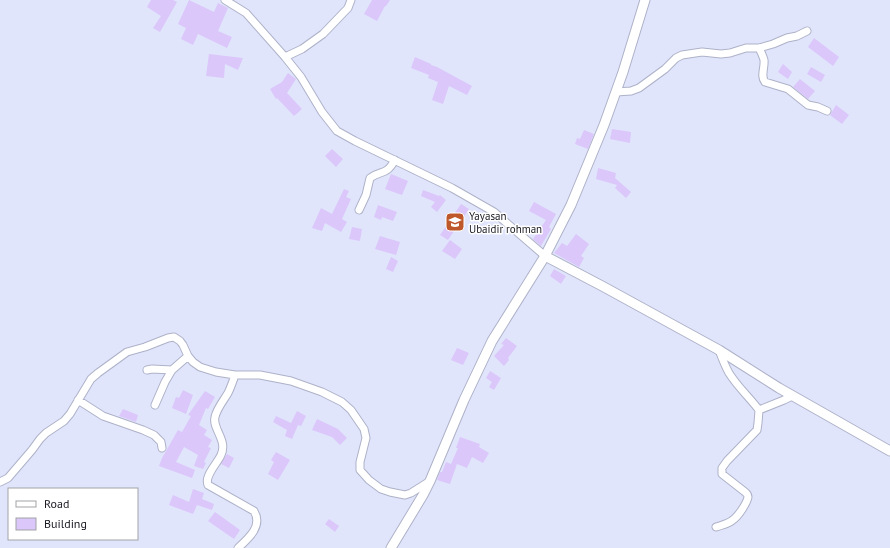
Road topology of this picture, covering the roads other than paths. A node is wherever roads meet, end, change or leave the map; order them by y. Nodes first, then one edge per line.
1 (225, 0) edge
2 (351, 0) edge
3 (645, 0) edge
4 (806, 31) dead end
5 (759, 48) junction
6 (285, 57) junction
7 (616, 92) junction
8 (827, 111) dead end
9 (395, 160) junction
10 (359, 210) dead end
11 (545, 256) junction
12 (719, 350) junction
13 (188, 356) junction
14 (147, 370) dead end
15 (172, 370) junction
16 (235, 375) junction
17 (792, 396) junction
18 (78, 400) junction
19 (155, 405) dead end
20 (759, 410) junction
21 (162, 448) dead end
22 (890, 451) edge
23 (430, 481) junction
24 (0, 482) edge
25 (716, 527) dead end
26 (238, 548) edge
27 (391, 548) edge

1 - 6 street
2 - 6 street
3 - 7 street
4 - 5 street
5 - 7 street
5 - 8 street
6 - 9 street
7 - 11 street
9 - 10 street
9 - 11 street
11 - 12 street
11 - 23 street
12 - 17 street
12 - 20 street
13 - 15 street
13 - 16 street
13 - 18 street
14 - 15 street
15 - 19 street
16 - 23 street
16 - 26 street
17 - 20 street
17 - 22 street
18 - 21 street
18 - 24 street
20 - 25 street
23 - 27 street

